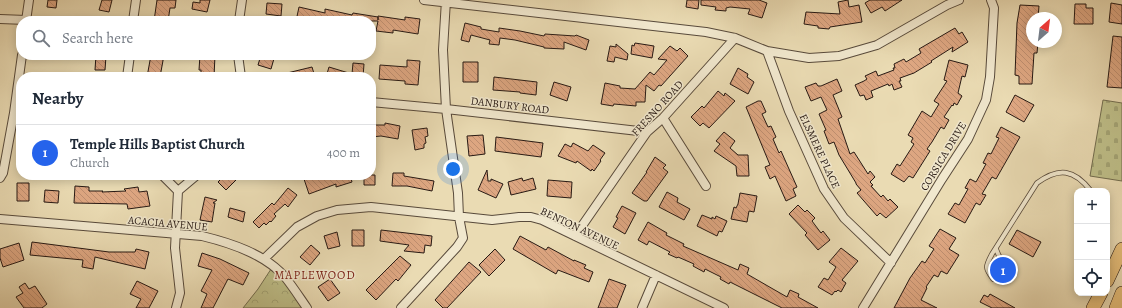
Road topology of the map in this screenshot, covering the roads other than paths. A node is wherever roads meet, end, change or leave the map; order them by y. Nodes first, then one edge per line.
1 (28, 0) edge
2 (136, 0) edge
3 (242, 0) edge
4 (424, 0) edge
5 (959, 0) edge
6 (991, 0) edge
7 (446, 1) edge
8 (26, 16) edge
9 (134, 16) edge
10 (240, 16) edge
11 (0, 19) edge
12 (16, 20) edge
13 (735, 38) junction
14 (767, 51) junction
15 (22, 60) edge
16 (129, 60) edge
17 (238, 60) edge
18 (21, 72) edge
19 (128, 72) edge
20 (240, 72) edge
21 (376, 102) edge
22 (446, 109) junction
23 (663, 118) junction
24 (16, 121) edge
25 (647, 132) junction
26 (0, 178) edge
27 (167, 180) edge
28 (191, 180) edge
29 (706, 186) dead end
30 (1089, 188) edge
31 (178, 192) junction
32 (459, 217) junction
33 (0, 219) edge
34 (176, 234) junction
35 (575, 236) junction
36 (996, 249) junction
37 (1122, 249) edge
38 (264, 259) junction
39 (891, 263) junction
40 (1110, 275) edge
41 (656, 276) junction
42 (1122, 293) edge
43 (1099, 296) edge
44 (176, 308) edge
45 (307, 308) edge
46 (401, 308) edge
47 (642, 308) edge
48 (724, 308) edge
49 (863, 308) edge
50 (1093, 308) edge
51 (1116, 308) edge

1 - 8 street
2 - 9 street
3 - 10 street
4 - 7 street
5 - 14 street
6 - 39 street, CORSICA DRIVE
7 - 13 street
7 - 22 street
11 - 12 street
13 - 14 street
13 - 23 street, FRESNO ROAD
14 - 39 street, ELSMERE PLACE
15 - 18 street
16 - 19 street
17 - 20 street
21 - 22 street, DANBURY ROAD
22 - 25 street, DANBURY ROAD
22 - 32 street
23 - 25 street, FRESNO ROAD
23 - 29 street
24 - 26 street
25 - 35 street, FRESNO ROAD
27 - 31 street
28 - 31 street
30 - 36 lane
31 - 34 street
32 - 35 street, BENTON AVENUE
32 - 38 street, BENTON AVENUE
32 - 46 street
33 - 34 street, ACACIA AVENUE
34 - 38 street, ACACIA AVENUE
34 - 44 street
35 - 41 street, BENTON AVENUE
36 - 36 lane
37 - 40 main road
38 - 45 street, ACACIA AVENUE
39 - 49 street, CORSICA DRIVE
41 - 47 street
41 - 48 street, BENTON AVENUE
42 - 51 main road
43 - 50 main road

